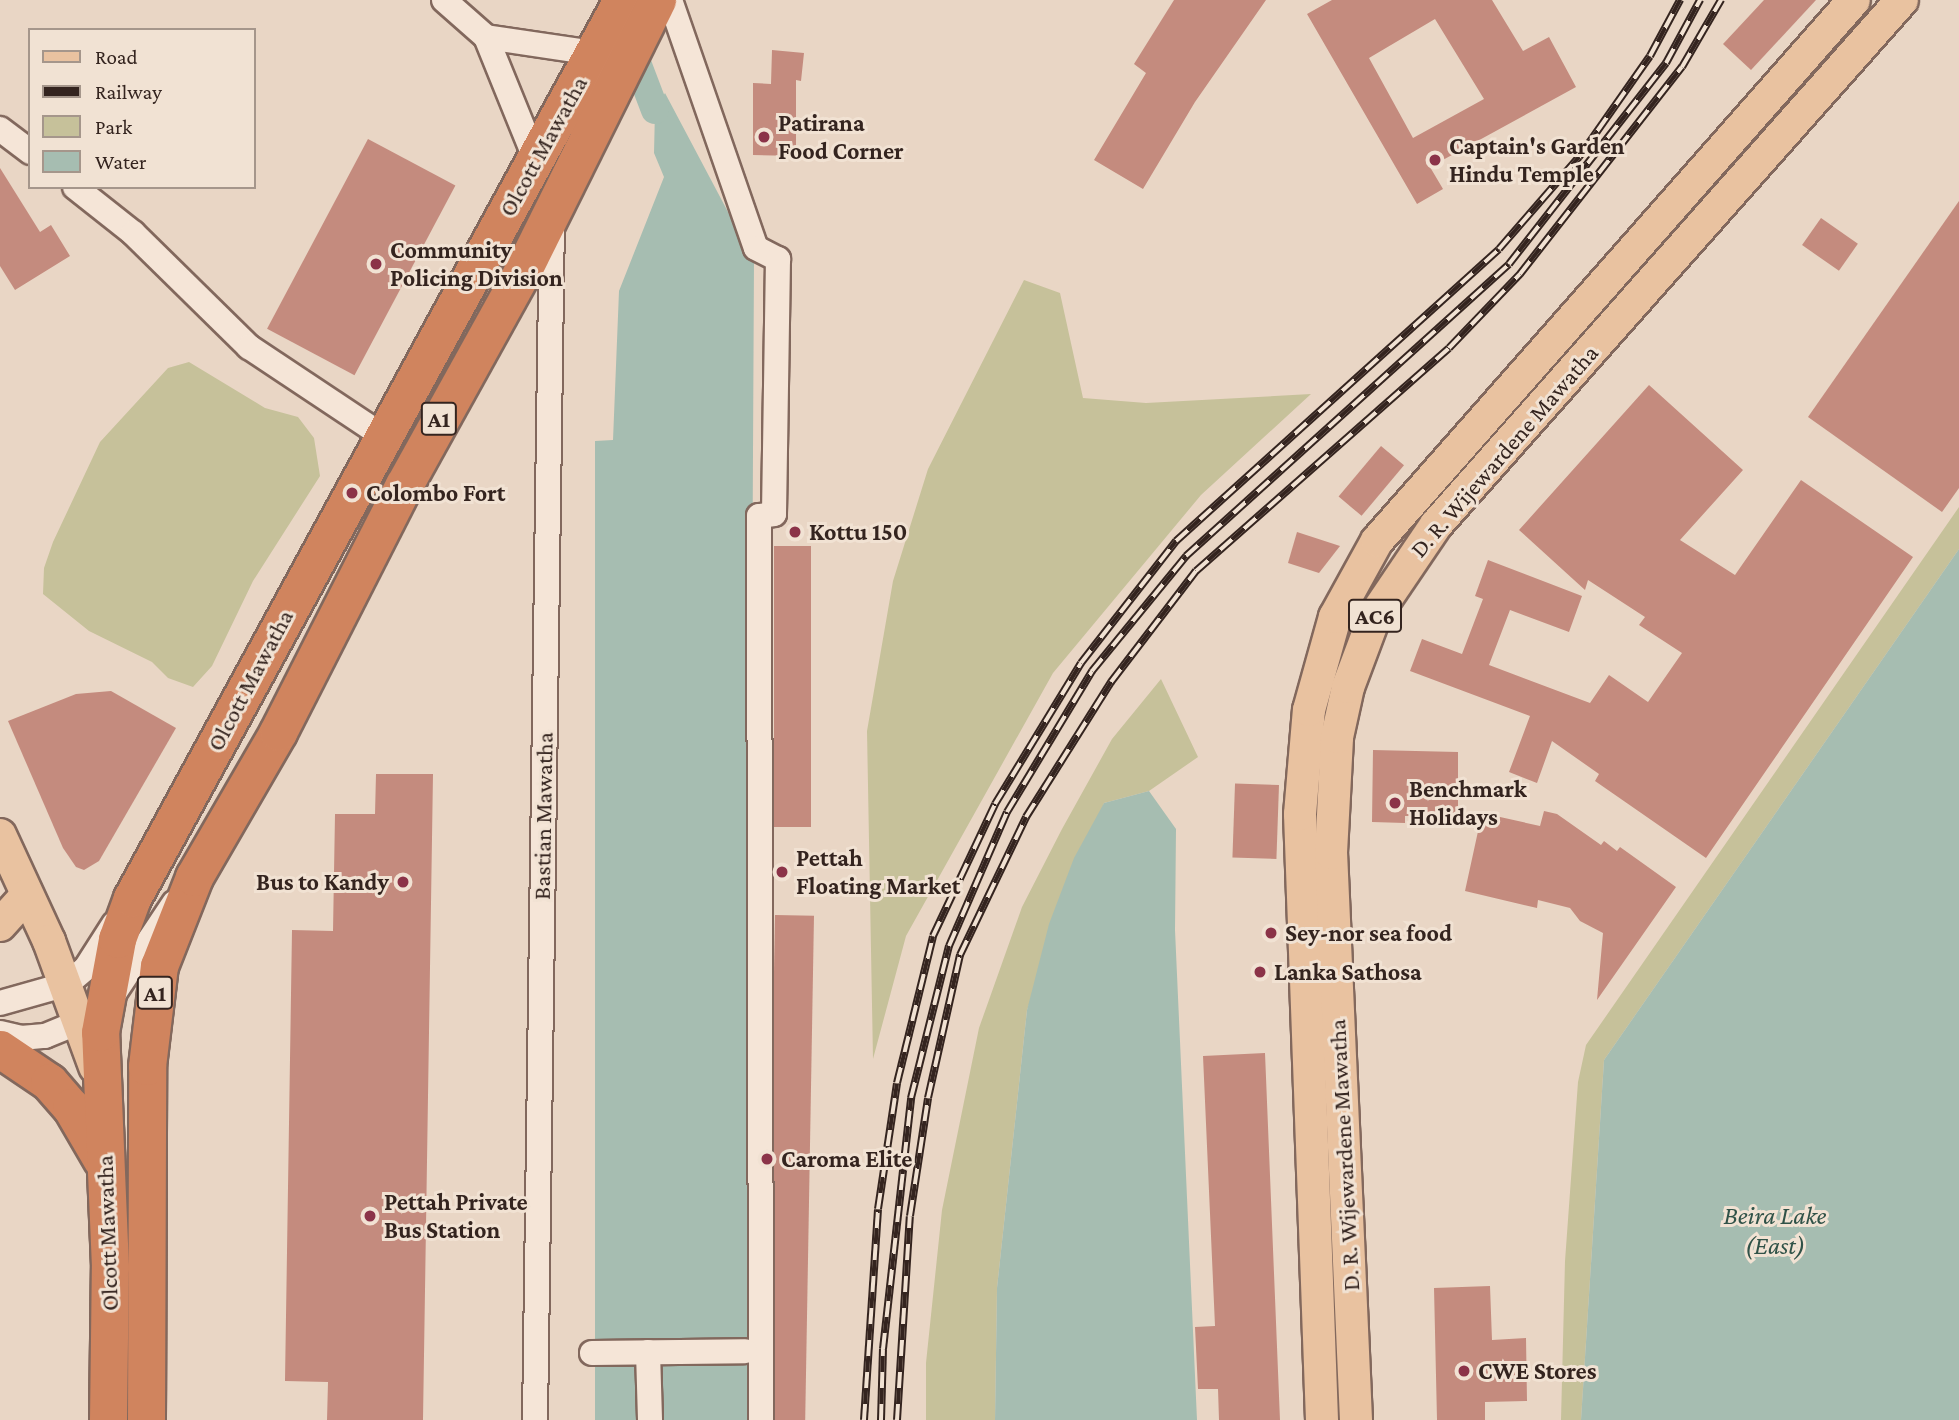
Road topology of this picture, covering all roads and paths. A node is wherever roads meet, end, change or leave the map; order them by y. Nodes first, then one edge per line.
1 (444, 0) edge
2 (657, 0) edge
3 (670, 0) edge
4 (1854, 0) edge
5 (1902, 0) edge
6 (486, 37) junction
7 (612, 39) edge
8 (0, 129) edge
9 (28, 150) edge
10 (537, 159) junction
11 (78, 189) edge
12 (552, 213) junction
13 (383, 436) junction
14 (288, 608) junction
15 (331, 628) junction
16 (0, 835) edge
17 (194, 877) junction
18 (27, 895) junction
19 (132, 898) junction
20 (0, 926) edge
21 (67, 984) junction
22 (0, 1003) edge
23 (91, 1018) junction
24 (0, 1032) edge
25 (0, 1049) edge
26 (106, 1167) junction
27 (744, 1351) dead end
28 (648, 1352) junction
29 (592, 1353) dead end
30 (108, 1420) edge
31 (146, 1420) edge
32 (534, 1420) edge
33 (650, 1420) edge
34 (761, 1420) edge
35 (1322, 1420) edge
36 (1356, 1420) edge

1 - 6 street
2 - 7 highway, Olcott Mawatha / A1
3 - 34 street
4 - 35 main road, D. R. Wijewardene Mawatha / AC6
5 - 36 main road, D. R. Wijewardene Mawatha / AC6
6 - 7 street
6 - 10 street, Bastian Mawatha
7 - 10 highway, Olcott Mawatha / A1
7 - 12 highway, Olcott Mawatha / A1
8 - 9 street
10 - 12 street, Bastian Mawatha
10 - 13 highway, Olcott Mawatha / A1
11 - 13 street
12 - 15 highway, Olcott Mawatha / A1
12 - 32 street, Bastian Mawatha
13 - 14 highway, Olcott Mawatha / A1
14 - 15 highway
14 - 19 highway, Olcott Mawatha / A1
15 - 17 highway, Olcott Mawatha / A1
16 - 18 main road
17 - 23 street
17 - 31 highway, Olcott Mawatha / A1
18 - 20 main road
18 - 21 main road
19 - 21 street
19 - 23 highway, Olcott Mawatha / A1
21 - 22 street
21 - 23 main road
23 - 24 street
23 - 26 highway, Olcott Mawatha / A1
25 - 26 highway
26 - 30 highway, Olcott Mawatha / A1
27 - 28 street
28 - 29 street
28 - 33 street

